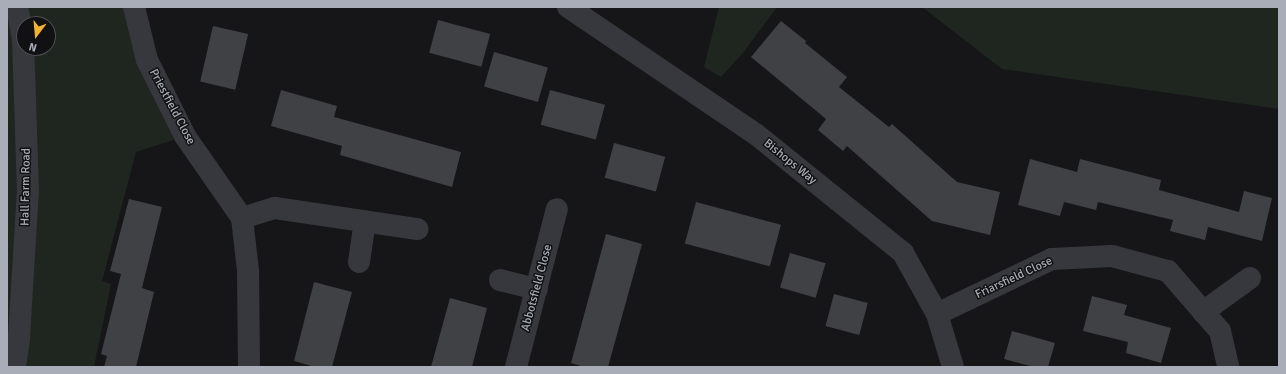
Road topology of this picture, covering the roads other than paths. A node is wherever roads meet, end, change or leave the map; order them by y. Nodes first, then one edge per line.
1 (17, 7) edge
2 (134, 7) edge
3 (568, 7) edge
4 (557, 209) dead end
5 (242, 218) junction
6 (364, 221) junction
7 (417, 229) dead end
8 (359, 262) dead end
9 (1250, 278) dead end
10 (500, 280) dead end
11 (537, 289) junction
12 (1203, 312) junction
13 (937, 314) junction
14 (13, 335) edge
15 (15, 367) edge
16 (249, 367) edge
17 (516, 367) edge
18 (953, 367) edge
19 (1228, 367) edge

1 - 14 street, Hall Farm Road
2 - 5 street, Priestfield Close
3 - 13 street, Bishops Way
4 - 11 street, Abbotsfield Close
5 - 6 street
5 - 16 street, Priestfield Close
6 - 7 street
6 - 8 street
9 - 12 street
10 - 11 street
11 - 17 street, Abbotsfield Close
12 - 13 street, Friarsfield Close
12 - 19 street, Friarsfield Close
13 - 18 street, Bishops Way
14 - 15 street, Hall Farm Road

